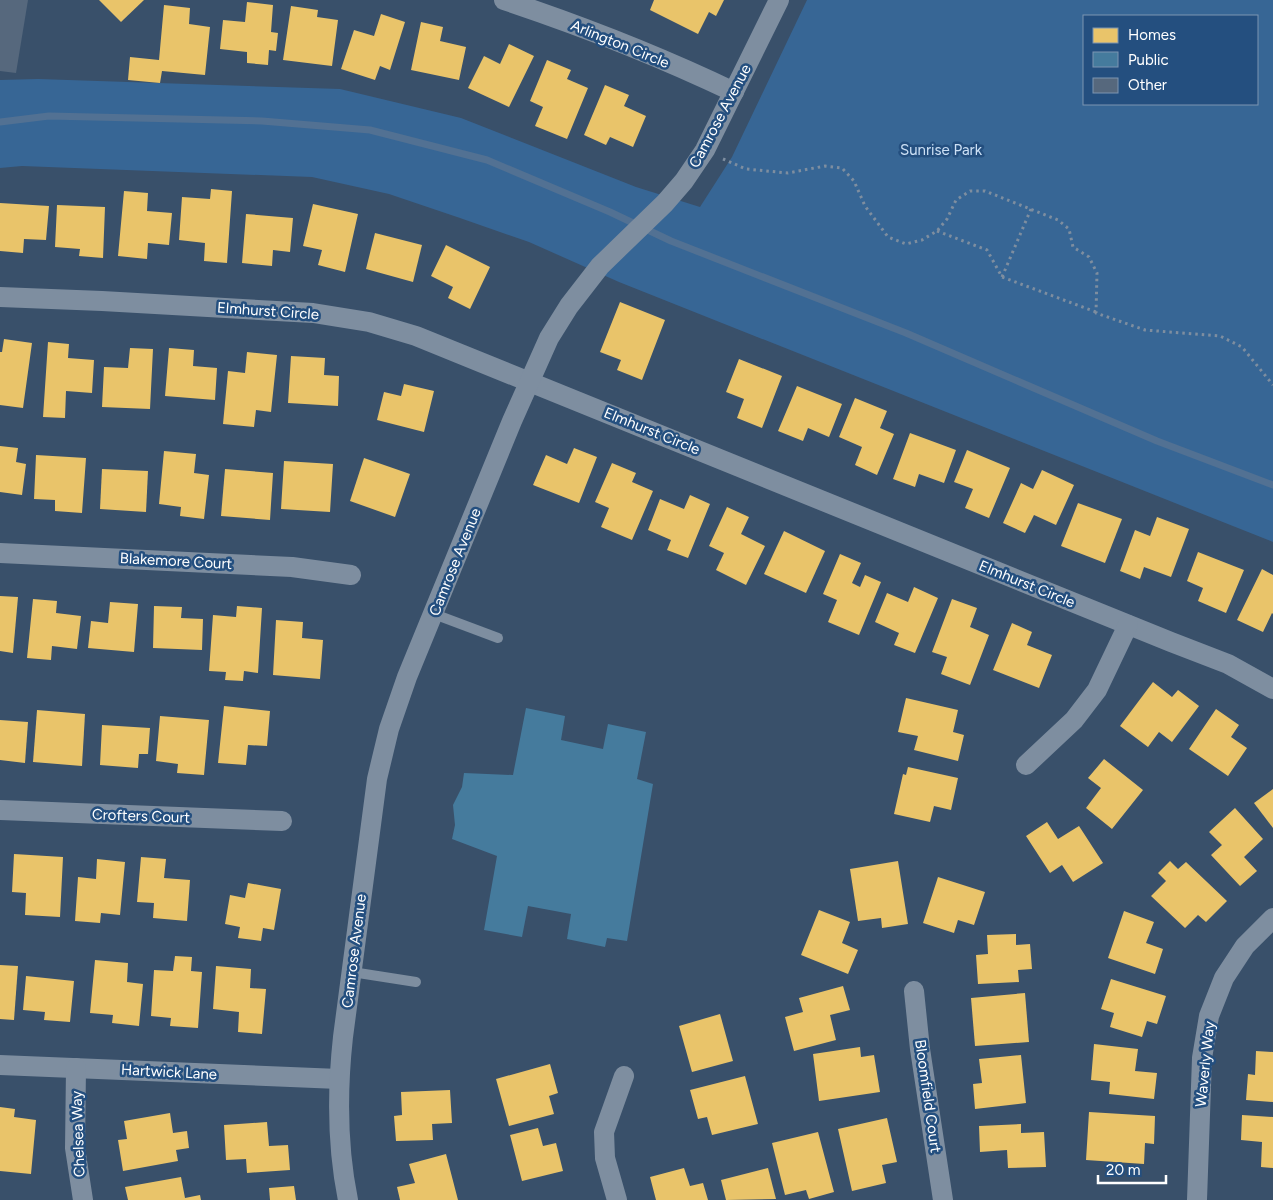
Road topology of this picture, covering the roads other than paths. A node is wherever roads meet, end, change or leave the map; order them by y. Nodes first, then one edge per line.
1 (504, 0) edge
2 (779, 0) edge
3 (734, 92) junction
4 (0, 297) edge
5 (529, 381) junction
6 (0, 553) edge
7 (351, 575) dead end
8 (434, 614) junction
9 (1128, 625) junction
10 (498, 638) dead end
11 (1273, 690) edge
12 (1026, 765) dead end
13 (0, 810) edge
14 (282, 821) dead end
15 (1273, 918) edge
16 (352, 972) junction
17 (416, 982) dead end
18 (914, 991) dead end
19 (0, 1065) edge
20 (76, 1068) junction
21 (624, 1076) dead end
22 (339, 1079) junction
23 (83, 1200) edge
24 (348, 1200) edge
25 (617, 1200) edge
26 (943, 1200) edge
27 (1197, 1200) edge

1 - 3 street, Arlington Circle
2 - 3 street, Camrose Avenue
3 - 5 street, Camrose Avenue
4 - 5 street, Elmhurst Circle
5 - 8 street, Camrose Avenue
5 - 9 street, Elmhurst Circle
6 - 7 street, Blakemore Court
8 - 10 lane
8 - 16 street, Camrose Avenue
9 - 11 street, Elmhurst Circle
9 - 12 street
13 - 14 street, Crofters Court
15 - 27 street, Waverly Way
16 - 17 lane
16 - 22 street, Camrose Avenue
18 - 26 street, Bloomfield Court
19 - 20 street, Hartwick Lane
20 - 22 street, Hartwick Lane
20 - 23 street, Chelsea Way
21 - 25 street
22 - 24 street, Camrose Avenue

